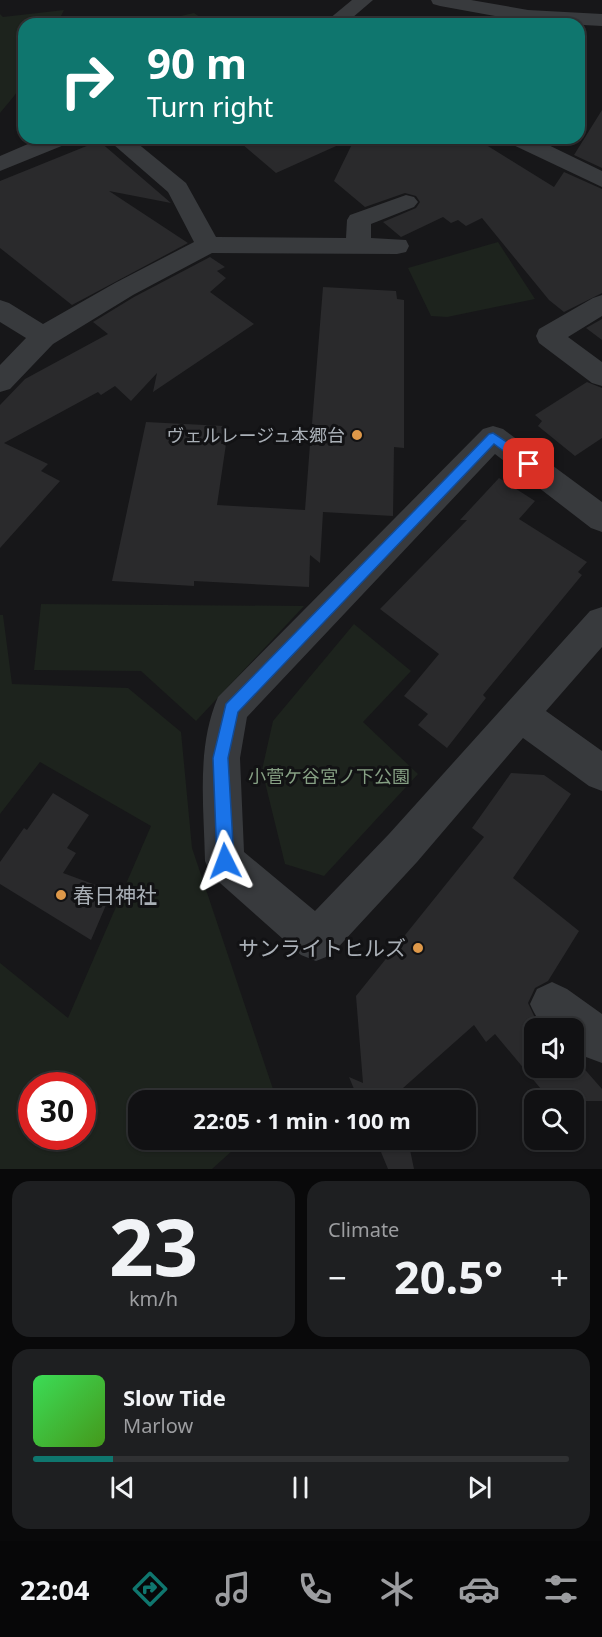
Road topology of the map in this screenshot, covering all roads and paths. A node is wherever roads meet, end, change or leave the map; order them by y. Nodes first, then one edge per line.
1 (364, 0) edge
2 (440, 0) edge
3 (341, 18) edge
4 (520, 18) edge
5 (585, 20) edge
6 (602, 20) edge
7 (47, 144) edge
8 (124, 144) edge
9 (529, 144) edge
10 (0, 164) edge
11 (602, 180) edge
12 (406, 202) dead end
13 (208, 245) junction
14 (358, 245) junction
15 (397, 246) dead end
16 (602, 304) edge
17 (0, 309) edge
18 (43, 337) junction
19 (602, 376) edge
20 (0, 382) edge
21 (596, 504) edge
22 (602, 622) edge
23 (520, 714) junction
24 (602, 773) edge
25 (552, 1004) dead end
26 (602, 1041) edge

1 - 3 street
2 - 4 street
5 - 6 street
7 - 10 street
8 - 13 street
9 - 11 street
12 - 14 street
13 - 14 street
13 - 18 street
14 - 15 street
16 - 19 street
17 - 18 street
18 - 20 street
21 - 23 street
22 - 23 street
23 - 24 street
25 - 26 street

